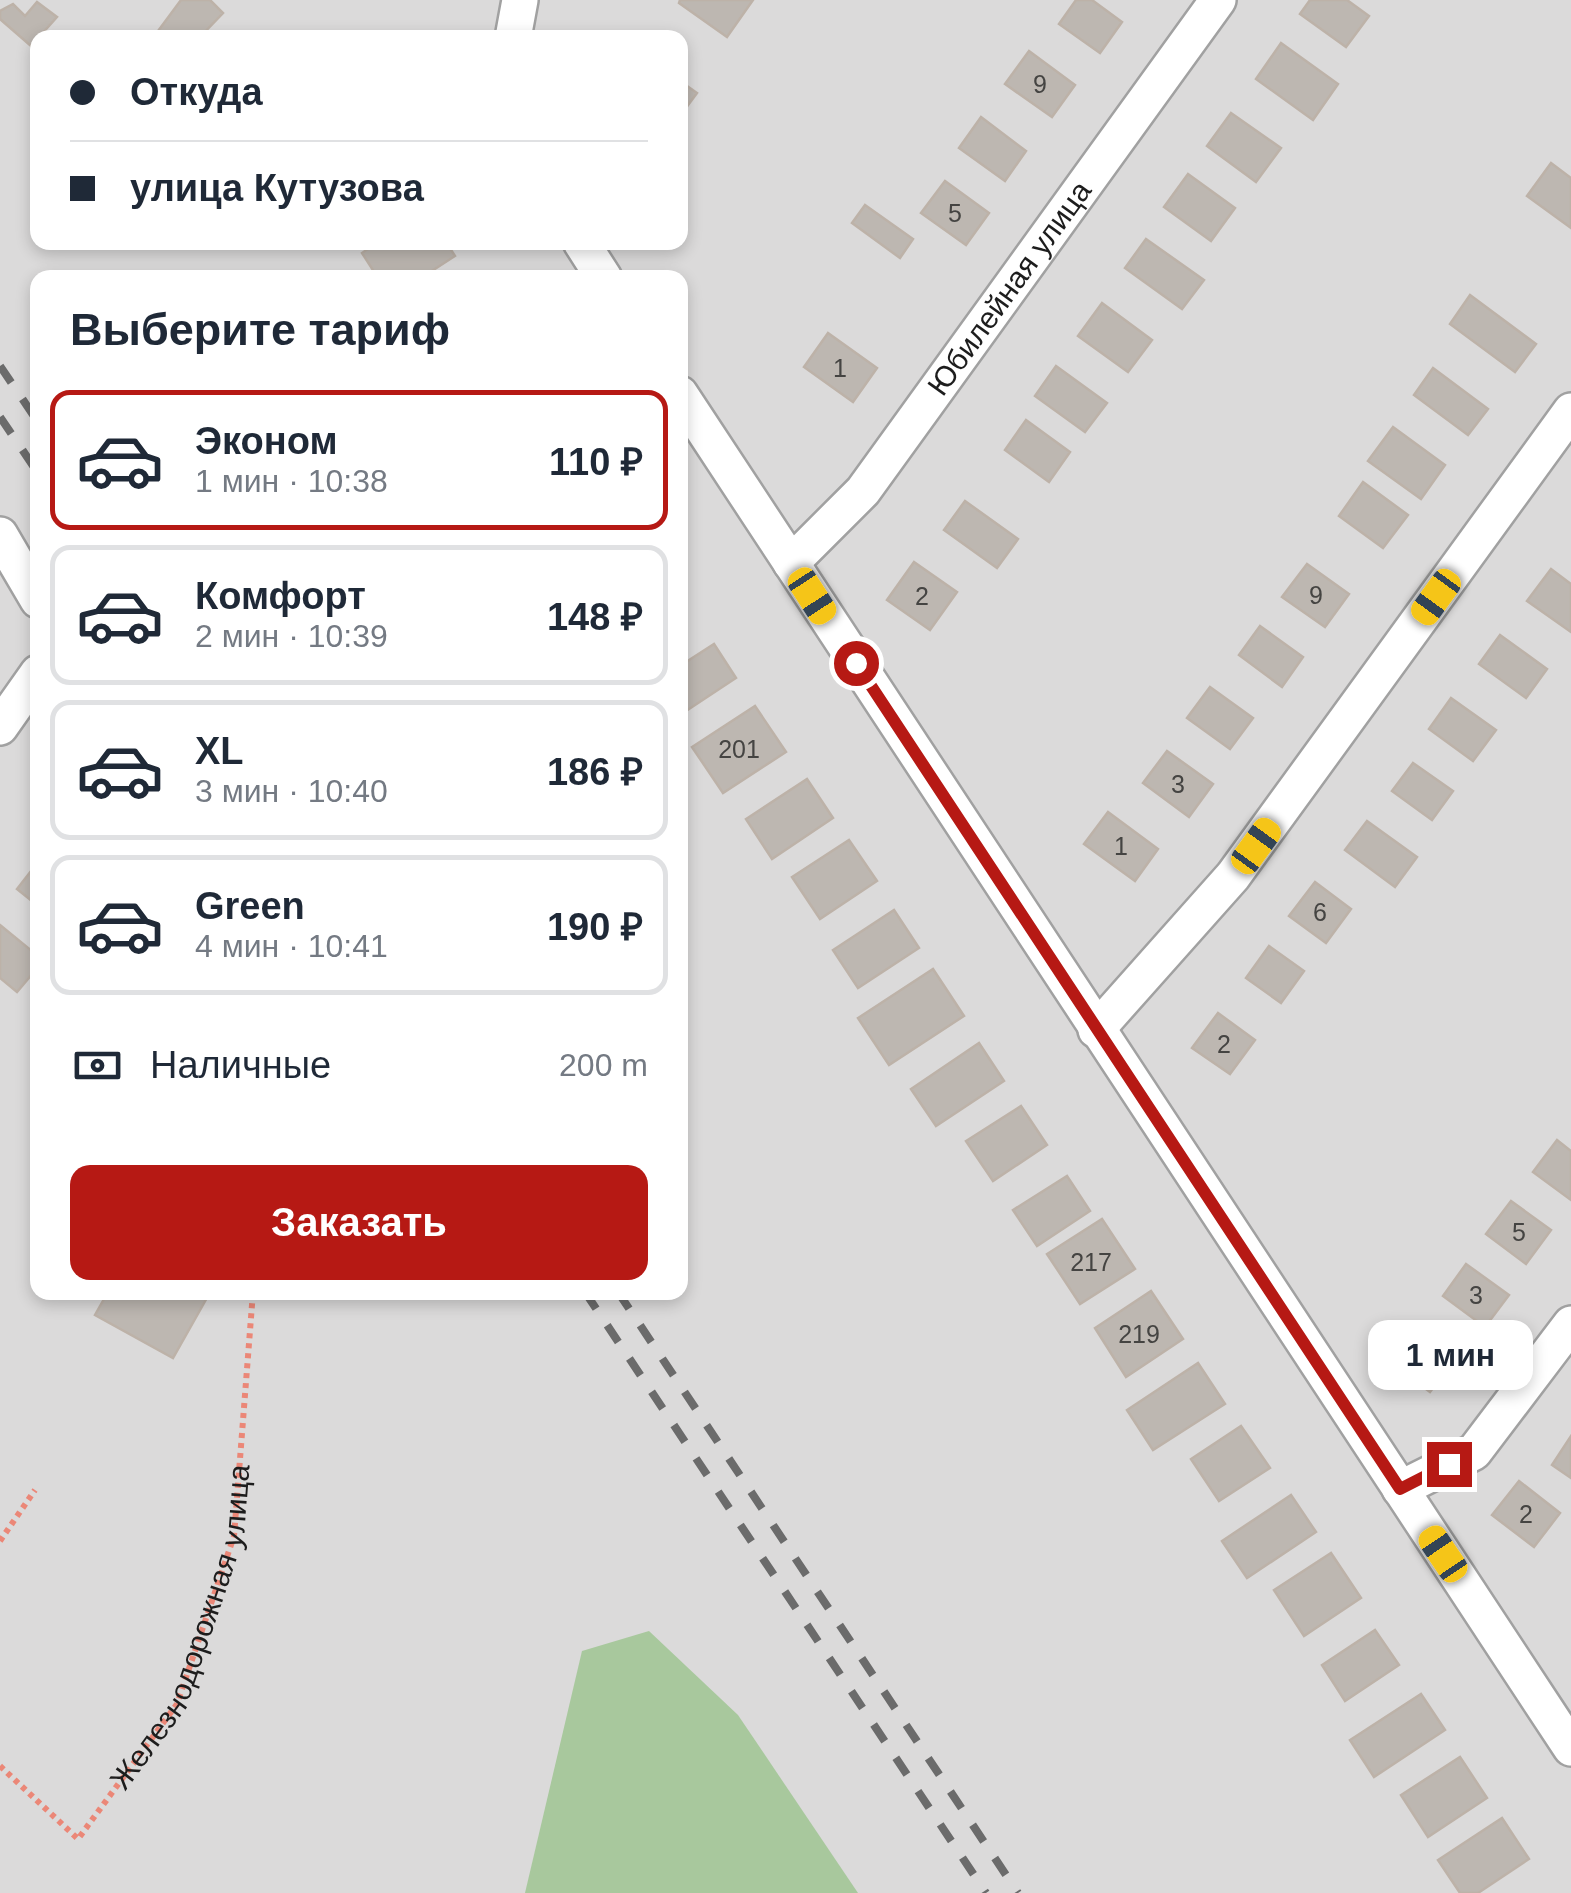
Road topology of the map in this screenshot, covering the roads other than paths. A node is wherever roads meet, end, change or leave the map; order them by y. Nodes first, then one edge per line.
1 (520, 0) edge
2 (1218, 0) edge
3 (514, 30) edge
4 (688, 406) edge
5 (1571, 411) edge
6 (0, 535) edge
7 (790, 562) junction
8 (30, 586) edge
9 (30, 684) edge
10 (0, 727) edge
11 (1096, 1030) junction
12 (1571, 1324) edge
13 (1400, 1489) junction
14 (1571, 1748) edge

1 - 3 street
2 - 7 street, Юбилейная улица
4 - 7 street
5 - 11 street
6 - 8 street
7 - 11 street
9 - 10 street
11 - 13 street
12 - 13 street
13 - 14 street

